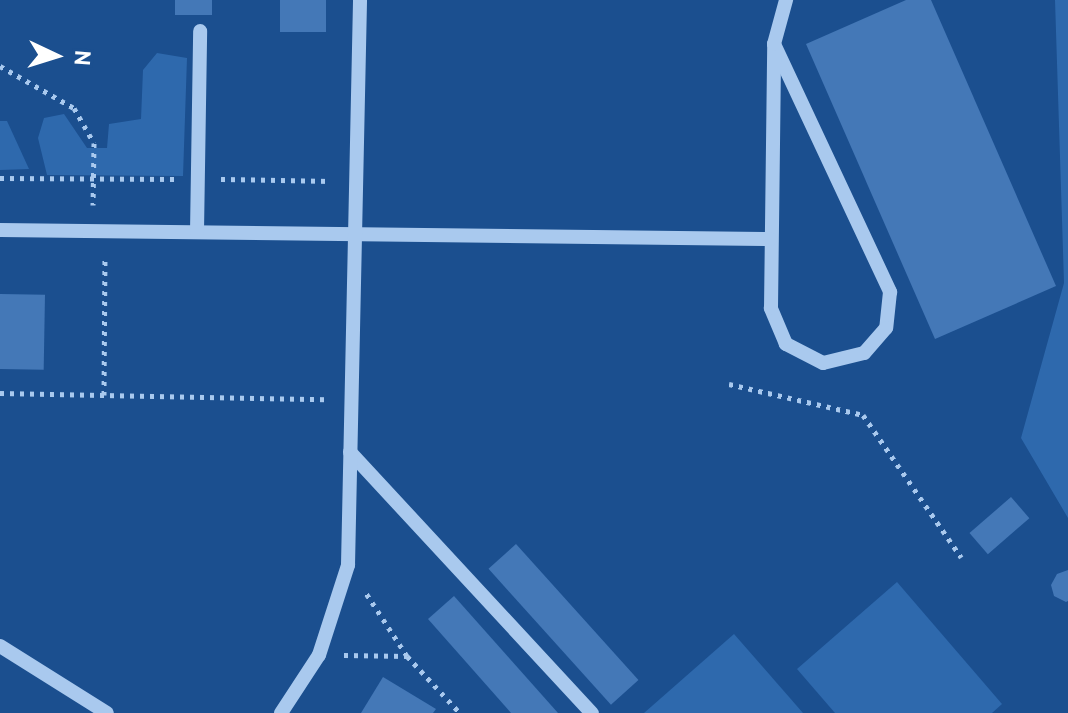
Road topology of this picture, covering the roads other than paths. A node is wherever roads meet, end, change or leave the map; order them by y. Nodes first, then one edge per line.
1 (360, 0) edge
2 (786, 0) edge
3 (200, 31) dead end
4 (774, 44) junction
5 (0, 230) edge
6 (197, 232) junction
7 (354, 234) junction
8 (770, 239) junction
9 (350, 452) junction
10 (0, 646) edge
11 (107, 713) edge
12 (281, 713) edge
13 (592, 713) edge

1 - 7 lane
2 - 4 lane
3 - 6 lane
4 - 8 lane
4 - 8 lane
5 - 6 lane
6 - 7 lane
7 - 8 lane
7 - 9 lane
9 - 12 lane
9 - 13 lane
10 - 11 lane

